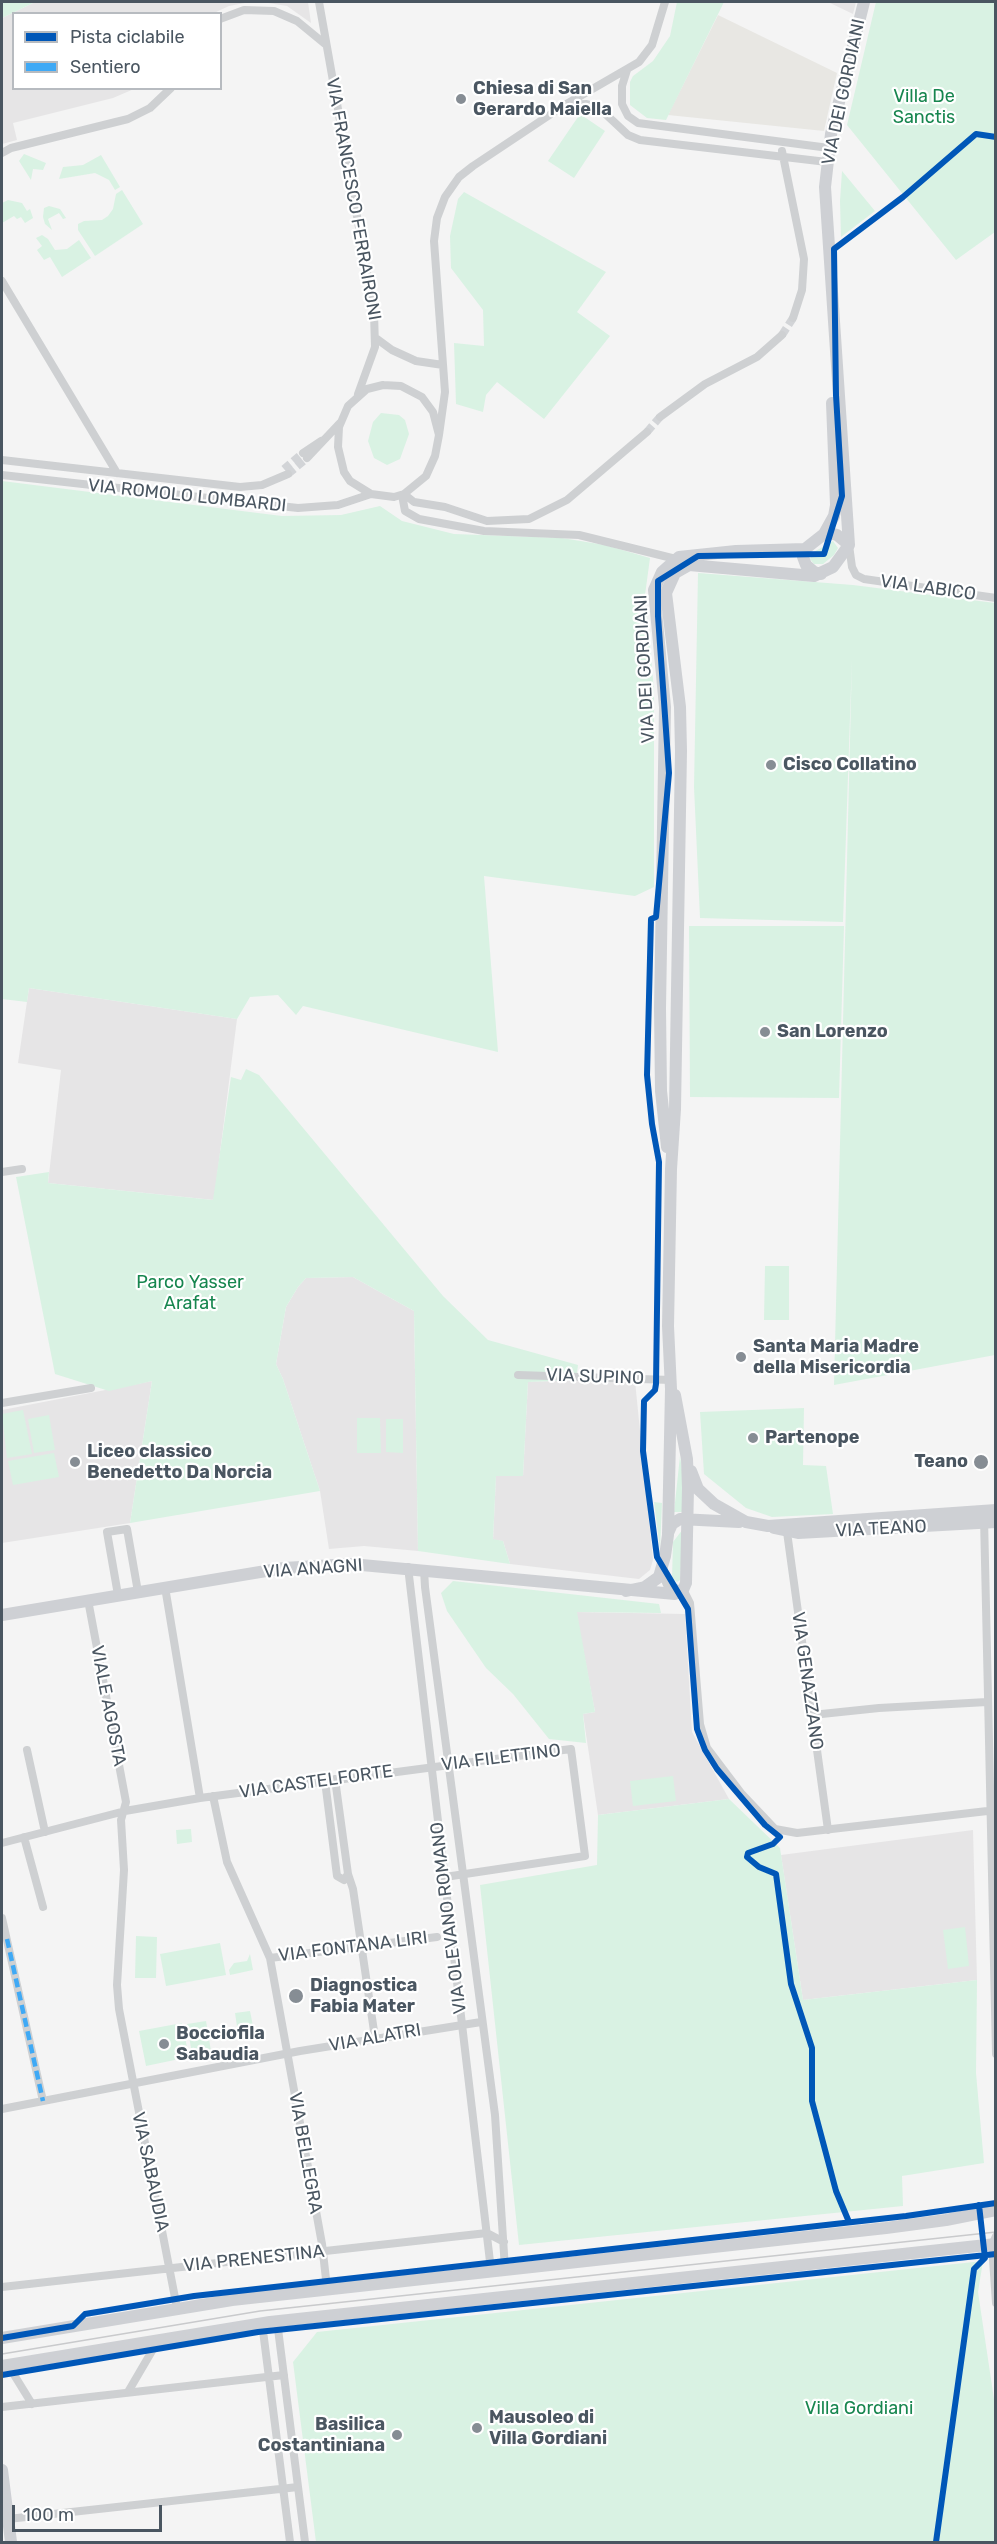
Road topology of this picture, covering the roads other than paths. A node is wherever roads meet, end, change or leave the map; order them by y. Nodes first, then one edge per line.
1 (319, 2) edge
2 (665, 2) edge
3 (864, 2) edge
4 (222, 18) edge
5 (325, 44) junction
6 (627, 70) junction
7 (169, 90) edge
8 (563, 106) junction
9 (780, 142) junction
10 (829, 148) junction
11 (2, 153) edge
12 (783, 156) junction
13 (827, 162) junction
14 (2, 281) edge
15 (793, 318) tunnel mouth
16 (782, 335) tunnel mouth
17 (377, 339) junction
18 (835, 363) junction
19 (443, 365) junction
20 (358, 394) junction
21 (660, 417) tunnel mouth
22 (340, 422) junction
23 (647, 432) tunnel mouth
24 (439, 435) junction
25 (305, 456) tunnel mouth
26 (2, 460) edge
27 (286, 471) tunnel mouth
28 (117, 473) junction
29 (2, 475) edge
30 (371, 494) junction
31 (403, 494) junction
32 (824, 534) junction
33 (849, 545) junction
34 (805, 549) junction
35 (676, 558) junction
36 (821, 574) junction
37 (996, 598) edge
38 (22, 1169) dead end
39 (670, 1169) junction
40 (2, 1172) edge
41 (518, 1375) dead end
42 (671, 1380) junction
43 (91, 1388) dead end
44 (2, 1403) edge
45 (687, 1459) junction
46 (990, 1517) edge
47 (688, 1518) junction
48 (722, 1520) junction
49 (915, 1521) junction
50 (746, 1522) junction
51 (768, 1526) junction
52 (787, 1532) junction
53 (668, 1534) junction
54 (687, 1545) junction
55 (408, 1567) junction
56 (424, 1569) junction
57 (662, 1573) junction
58 (165, 1587) junction
59 (682, 1590) junction
60 (626, 1591) junction
61 (138, 1592) junction
62 (118, 1595) junction
63 (88, 1600) junction
64 (2, 1615) edge
65 (987, 1702) junction
66 (812, 1715) junction
67 (27, 1750) dead end
68 (450, 1763) junction
69 (431, 1766) junction
70 (335, 1779) junction
71 (325, 1780) junction
72 (213, 1796) junction
73 (200, 1798) junction
74 (993, 1810) edge
75 (125, 1811) junction
76 (828, 1830) junction
77 (45, 1832) junction
78 (24, 1838) junction
79 (2, 1843) edge
80 (348, 1874) junction
81 (463, 1875) junction
82 (445, 1877) junction
83 (43, 1907) dead end
84 (2, 1918) edge
85 (437, 1937) dead end
86 (362, 1946) junction
87 (270, 1958) junction
88 (117, 1985) joint
89 (995, 2017) edge
90 (481, 2022) junction
91 (462, 2024) junction
92 (375, 2038) junction
93 (287, 2054) junction
94 (996, 2054) edge
95 (132, 2083) junction
96 (43, 2101) junction
97 (2, 2109) edge
98 (502, 2197) junction
99 (484, 2202) junction
100 (996, 2210) edge
101 (487, 2233) junction
102 (504, 2242) junction
103 (994, 2242) edge
104 (323, 2252) junction
105 (170, 2268) junction
106 (505, 2269) junction
107 (491, 2270) junction
108 (2, 2287) edge
109 (327, 2288) junction
110 (996, 2303) edge
111 (177, 2308) junction
112 (277, 2321) junction
113 (262, 2323) junction
114 (2, 2338) edge
115 (159, 2339) junction
116 (5, 2365) edge
117 (284, 2375) junction
118 (269, 2377) junction
119 (128, 2392) junction
120 (32, 2404) junction
121 (2, 2407) edge
122 (2, 2470) edge
123 (298, 2487) junction
124 (284, 2488) junction
125 (8, 2518) junction
126 (11, 2542) edge
127 (290, 2542) edge
128 (305, 2542) edge

1 - 5 street, VIA FRANCESCO FERRAIRONI
2 - 6 street
3 - 10 street, VIA DEI GORDIANI
4 - 5 street
5 - 17 street, VIA FRANCESCO FERRAIRONI
6 - 8 street
6 - 9 street
7 - 11 street
8 - 12 street
8 - 19 street
9 - 10 street
9 - 12 street
10 - 13 street, VIA DEI GORDIANI
12 - 13 street
12 - 15 street
13 - 18 street, VIA DEI GORDIANI
14 - 28 street
16 - 21 street
17 - 19 street
17 - 20 street, VIA FRANCESCO FERRAIRONI
18 - 32 street, VIA DEI GORDIANI
18 - 33 street, VIA DEI GORDIANI
19 - 24 street
20 - 22 street
20 - 24 street
22 - 25 street
22 - 30 street
23 - 31 street
24 - 31 street
26 - 28 street, VIA ROMOLO LOMBARDI
27 - 28 street, VIA ROMOLO LOMBARDI
29 - 30 street, VIA ROMOLO LOMBARDI
30 - 31 street
31 - 35 street
32 - 33 street
32 - 34 street
33 - 36 street
33 - 37 street, VIA LABICO
34 - 35 street
34 - 36 street
35 - 39 street, VIA DEI GORDIANI
36 - 39 street, VIA DEI GORDIANI
38 - 40 street
39 - 42 street, VIA DEI GORDIANI
41 - 42 street, VIA SUPINO
42 - 45 street, VIA DEI GORDIANI
42 - 53 street, VIA DEI GORDIANI
43 - 44 street
45 - 47 street, VIA DEI GORDIANI
45 - 50 street, VIA TEANO
46 - 49 street, VIA TEANO
46 - 65 street
47 - 48 street
47 - 53 street
47 - 54 street, VIA DEI GORDIANI
48 - 50 street
48 - 54 street
49 - 51 street, VIA TEANO
49 - 52 street, VIA TEANO
50 - 51 street, VIA TEANO
51 - 52 street, VIA TEANO
52 - 66 street, VIA GENAZZANO
53 - 57 street, VIA DEI GORDIANI
54 - 59 street, VIA DEI GORDIANI
55 - 56 street, VIA ANAGNI
55 - 58 street, VIA ANAGNI
55 - 69 street, VIA OLEVANO ROMANO
56 - 60 street, VIA ANAGNI
56 - 68 street, VIA OLEVANO ROMANO
57 - 59 street
57 - 60 street, VIA ANAGNI
58 - 61 street, VIA ANAGNI
58 - 73 street
59 - 60 street, VIA ANAGNI
59 - 76 street, VIA DEI GORDIANI
61 - 62 street, VIA ANAGNI
61 - 62 street
62 - 63 street, VIA ANAGNI
63 - 64 street, VIA ANAGNI
63 - 75 street, VIALE AGOSTA
65 - 66 street
65 - 74 street
66 - 76 street, VIA GENAZZANO
67 - 77 street
68 - 69 street, VIA FILETTINO
68 - 81 street, VIA OLEVANO ROMANO
68 - 81 street, VIA FILETTINO
69 - 70 street, VIA CASTELFORTE
69 - 82 street, VIA OLEVANO ROMANO
70 - 71 street, VIA CASTELFORTE
70 - 80 street
71 - 72 street, VIA CASTELFORTE
71 - 80 street
72 - 73 street, VIA CASTELFORTE
72 - 87 street
73 - 75 street, VIA CASTELFORTE
74 - 76 street, VIA DEI GORDIANI
74 - 89 street
75 - 77 street, VIA CASTELFORTE
75 - 88 street, VIALE AGOSTA
77 - 78 street, VIA CASTELFORTE
78 - 79 street, VIA CASTELFORTE
78 - 83 street
80 - 86 street
81 - 82 street
81 - 90 street, VIA OLEVANO ROMANO
82 - 91 street, VIA OLEVANO ROMANO
84 - 96 street
85 - 86 street, VIA FONTANA LIRI
86 - 87 street, VIA FONTANA LIRI
86 - 92 street
87 - 93 street, VIA BELLEGRA
88 - 95 street, VIA SABAUDIA
89 - 94 street
90 - 91 street
90 - 98 street, VIA OLEVANO ROMANO
91 - 92 street, VIA ALATRI
91 - 99 street, VIA OLEVANO ROMANO
92 - 93 street, VIA ALATRI
93 - 95 street, VIA ALATRI
93 - 104 street, VIA BELLEGRA
95 - 96 street
95 - 105 street, VIA SABAUDIA
96 - 97 street
98 - 99 street
98 - 102 street, VIA OLEVANO ROMANO
99 - 101 street, VIA OLEVANO ROMANO
100 - 106 street, VIA PRENESTINA
101 - 102 street
101 - 104 street, VIA PRENESTINA
101 - 107 street, VIA OLEVANO ROMANO
102 - 106 street, VIA OLEVANO ROMANO
103 - 110 street
103 - 112 street
104 - 105 street, VIA PRENESTINA
104 - 109 street, VIA BELLEGRA
105 - 108 street, VIA PRENESTINA
105 - 111 street, VIA SABAUDIA
106 - 107 street, VIA PRENESTINA
107 - 109 street, VIA PRENESTINA
109 - 111 street, VIA PRENESTINA
111 - 114 street, VIA PRENESTINA
112 - 113 street
112 - 117 street
113 - 115 street
113 - 118 street
115 - 116 street
115 - 119 street
116 - 120 street
117 - 118 street
117 - 123 street
118 - 119 street
118 - 124 street
119 - 120 street
120 - 121 street
122 - 125 street
123 - 124 street
123 - 128 street
124 - 125 street
124 - 127 street
125 - 126 street

